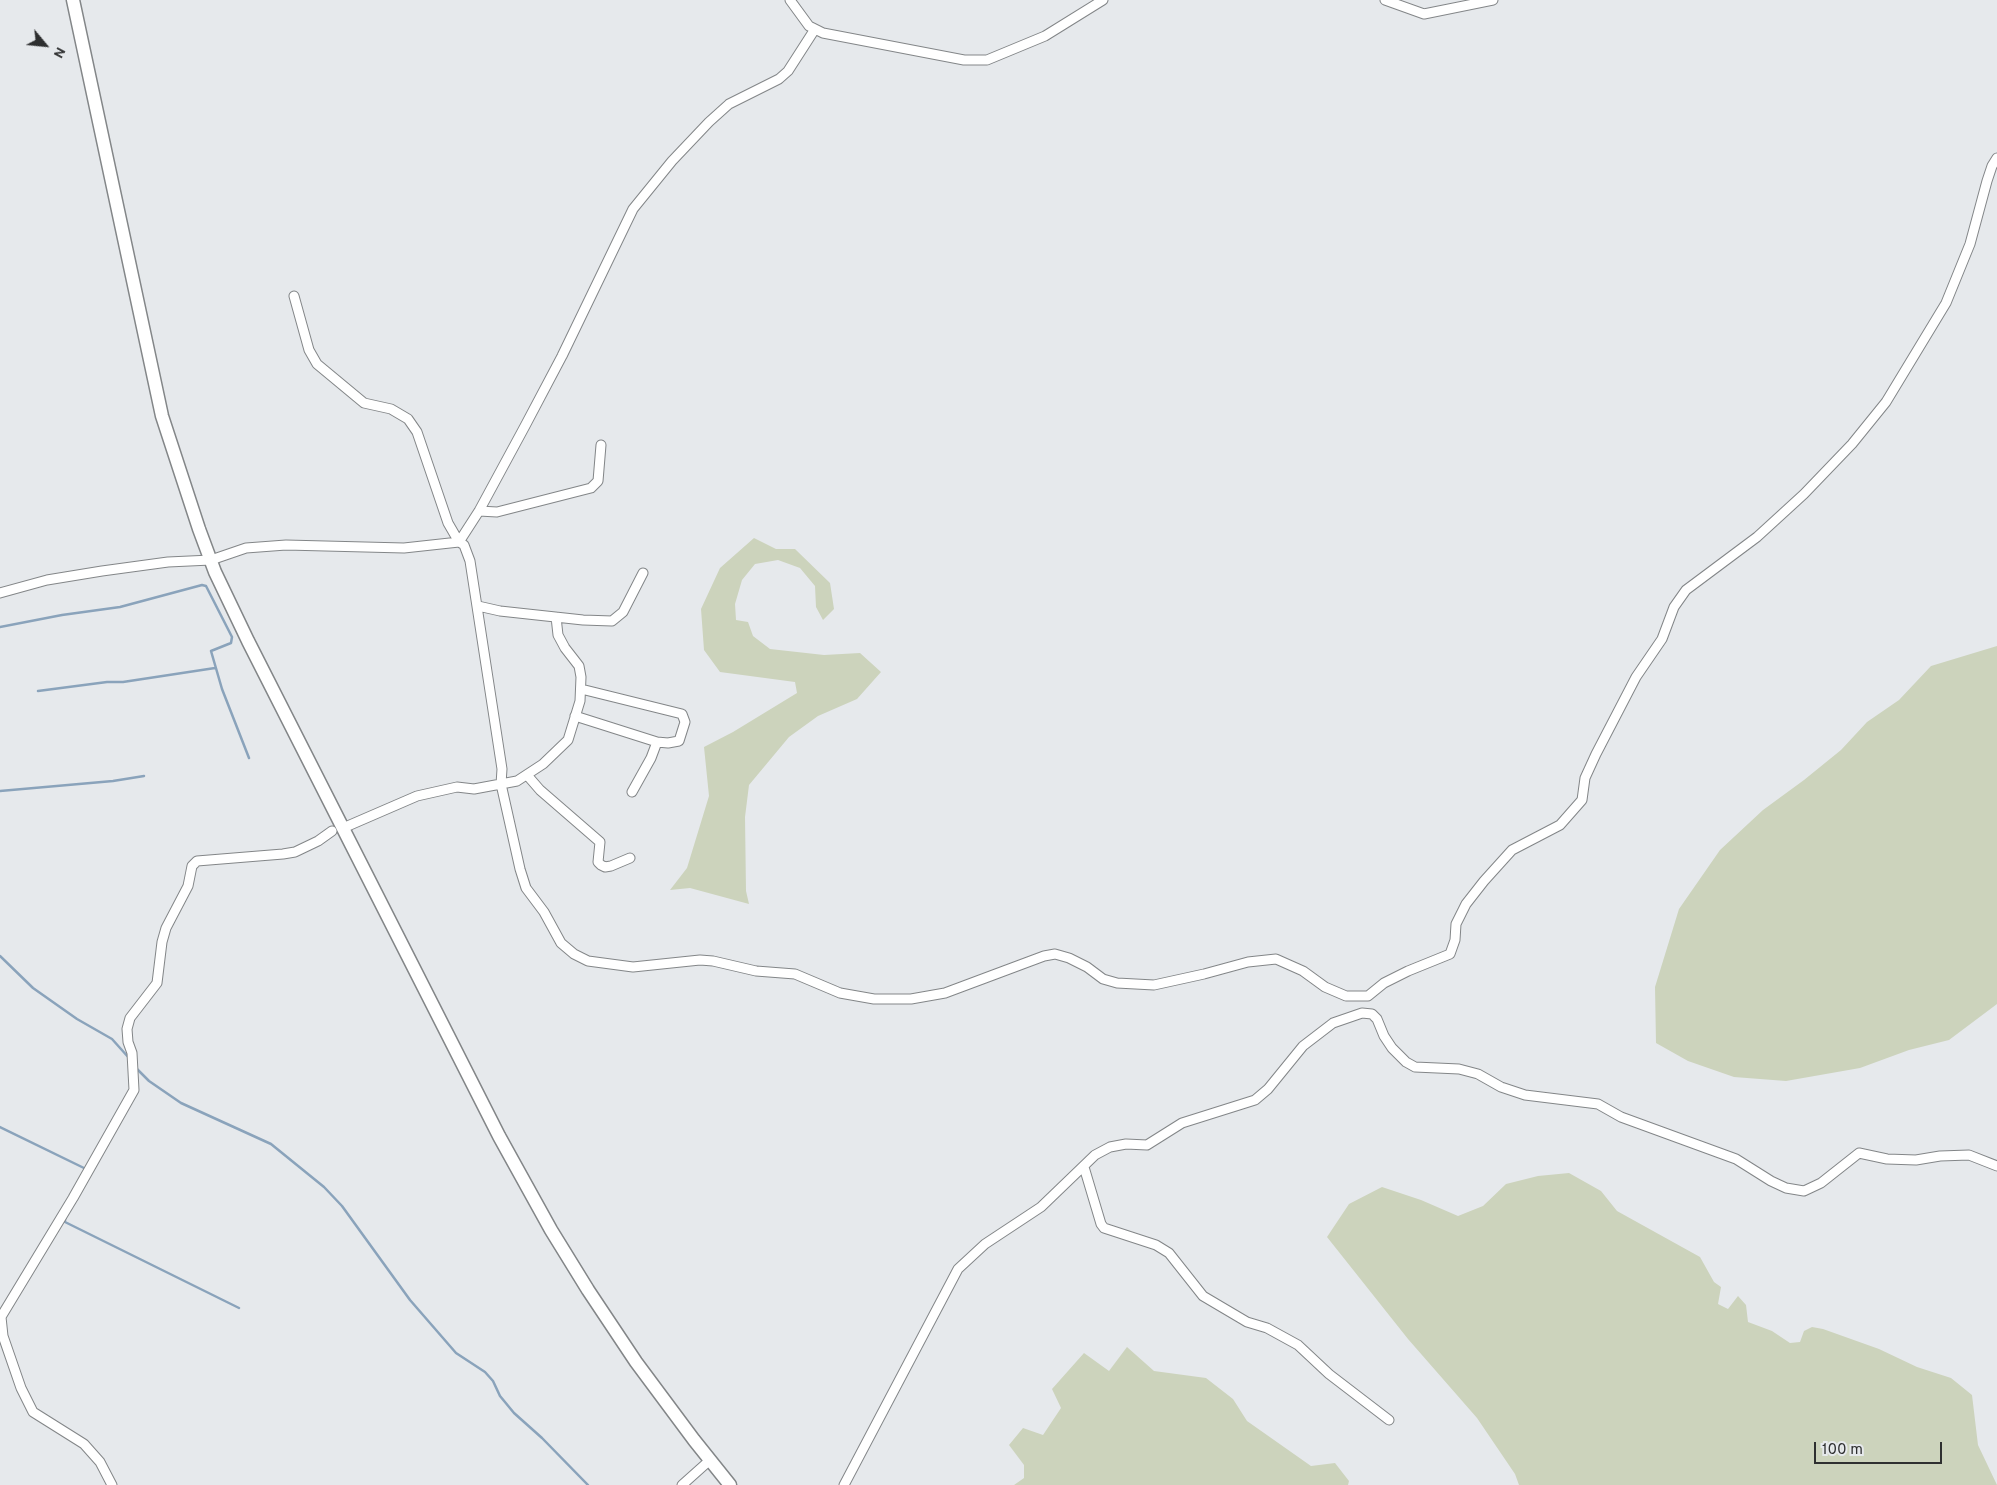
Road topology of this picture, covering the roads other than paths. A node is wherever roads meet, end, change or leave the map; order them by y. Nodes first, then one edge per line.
1 (73, 0) edge
2 (790, 0) edge
3 (1103, 0) edge
4 (1385, 0) edge
5 (1493, 0) edge
6 (815, 29) junction
7 (1997, 158) edge
8 (294, 296) dead end
9 (601, 445) dead end
10 (479, 510) junction
11 (459, 542) junction
12 (211, 560) junction
13 (643, 573) dead end
14 (0, 593) edge
15 (478, 606) junction
16 (556, 617) junction
17 (580, 689) junction
18 (576, 716) junction
19 (657, 742) junction
20 (527, 775) junction
21 (501, 784) junction
22 (632, 792) dead end
23 (338, 830) junction
24 (630, 858) dead end
25 (1997, 1166) edge
26 (1084, 1167) junction
27 (1389, 1420) dead end
28 (710, 1460) junction
29 (112, 1485) edge
30 (682, 1485) edge
31 (730, 1485) edge
32 (844, 1485) edge

1 - 12 main road
2 - 6 street
3 - 6 street
4 - 5 street
6 - 10 street
7 - 21 street
8 - 11 street
9 - 10 street
10 - 11 street
11 - 12 street
11 - 15 street
12 - 14 street
12 - 23 main road
13 - 16 street
15 - 16 street
15 - 21 street
16 - 17 street
17 - 18 street
17 - 19 street
18 - 19 street
18 - 20 street
19 - 22 street
20 - 21 street
20 - 24 street
21 - 23 street
23 - 28 main road
23 - 29 street
25 - 26 street
26 - 27 street
26 - 32 street
28 - 30 street
28 - 31 main road

